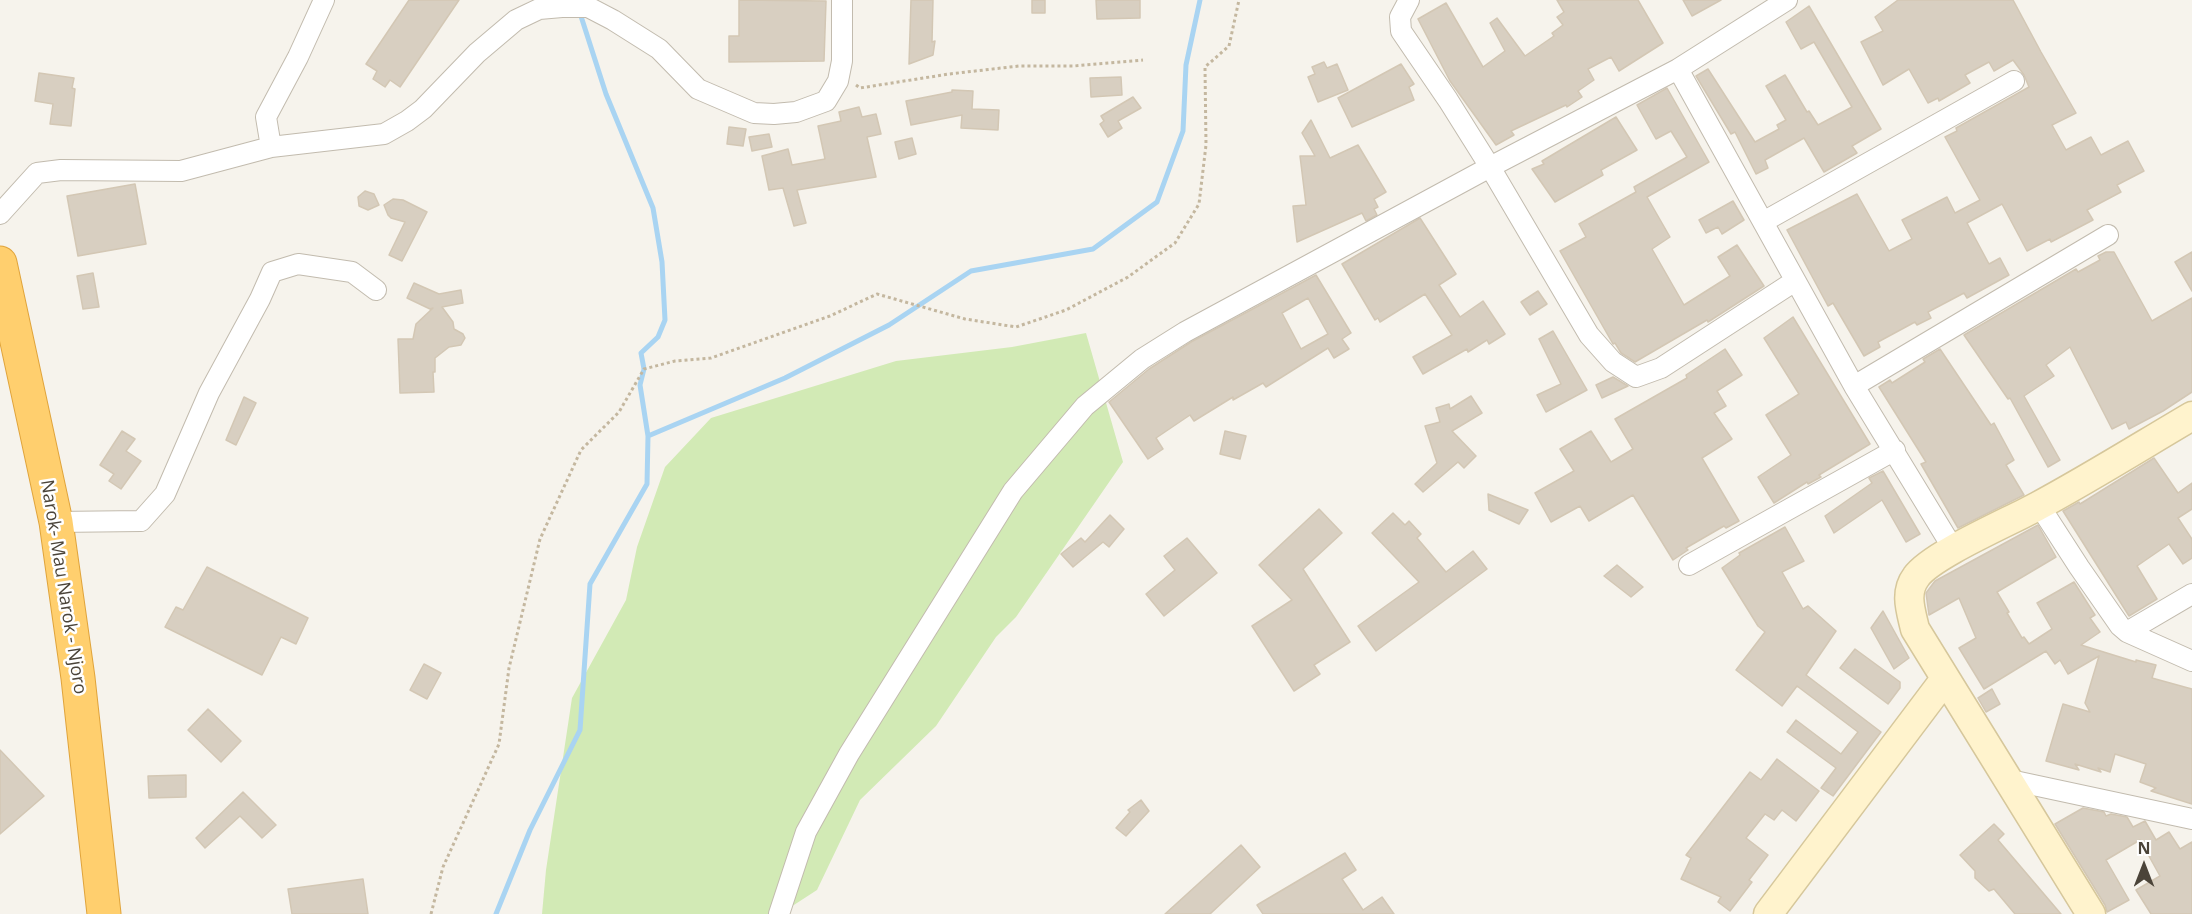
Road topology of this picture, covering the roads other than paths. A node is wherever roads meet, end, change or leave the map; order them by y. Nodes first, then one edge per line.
1 (324, 0) edge
2 (842, 0) edge
3 (1409, 0) edge
4 (1787, 0) edge
5 (1678, 69) junction
6 (2014, 81) dead end
7 (271, 147) junction
8 (1490, 167) junction
9 (0, 214) edge
10 (1763, 222) junction
11 (2108, 235) dead end
12 (0, 263) edge
13 (1795, 281) junction
14 (376, 290) dead end
15 (1854, 386) junction
16 (2192, 416) edge
17 (1895, 450) junction
18 (2039, 506) junction
19 (57, 522) junction
20 (1954, 550) junction
21 (1689, 565) dead end
22 (2192, 594) edge
23 (2127, 632) junction
24 (2192, 661) edge
25 (1945, 679) junction
26 (2010, 780) junction
27 (2192, 819) edge
28 (104, 914) edge
29 (779, 914) edge
30 (1768, 914) edge
31 (2091, 914) edge

1 - 7 street
2 - 7 street
3 - 8 street
4 - 5 street
5 - 8 street
5 - 10 street
6 - 10 street
7 - 9 street
8 - 13 street
8 - 29 street
10 - 13 street
11 - 15 street
12 - 19 highway, Narok- Mau Narok - Njoro
13 - 15 street
14 - 19 street
15 - 17 street
16 - 18 main road
17 - 20 street
17 - 21 street
18 - 20 main road
18 - 23 street
19 - 28 highway, Narok- Mau Narok - Njoro
20 - 25 main road
22 - 23 street
23 - 24 street
25 - 26 main road
25 - 30 main road
26 - 27 street
26 - 31 main road

